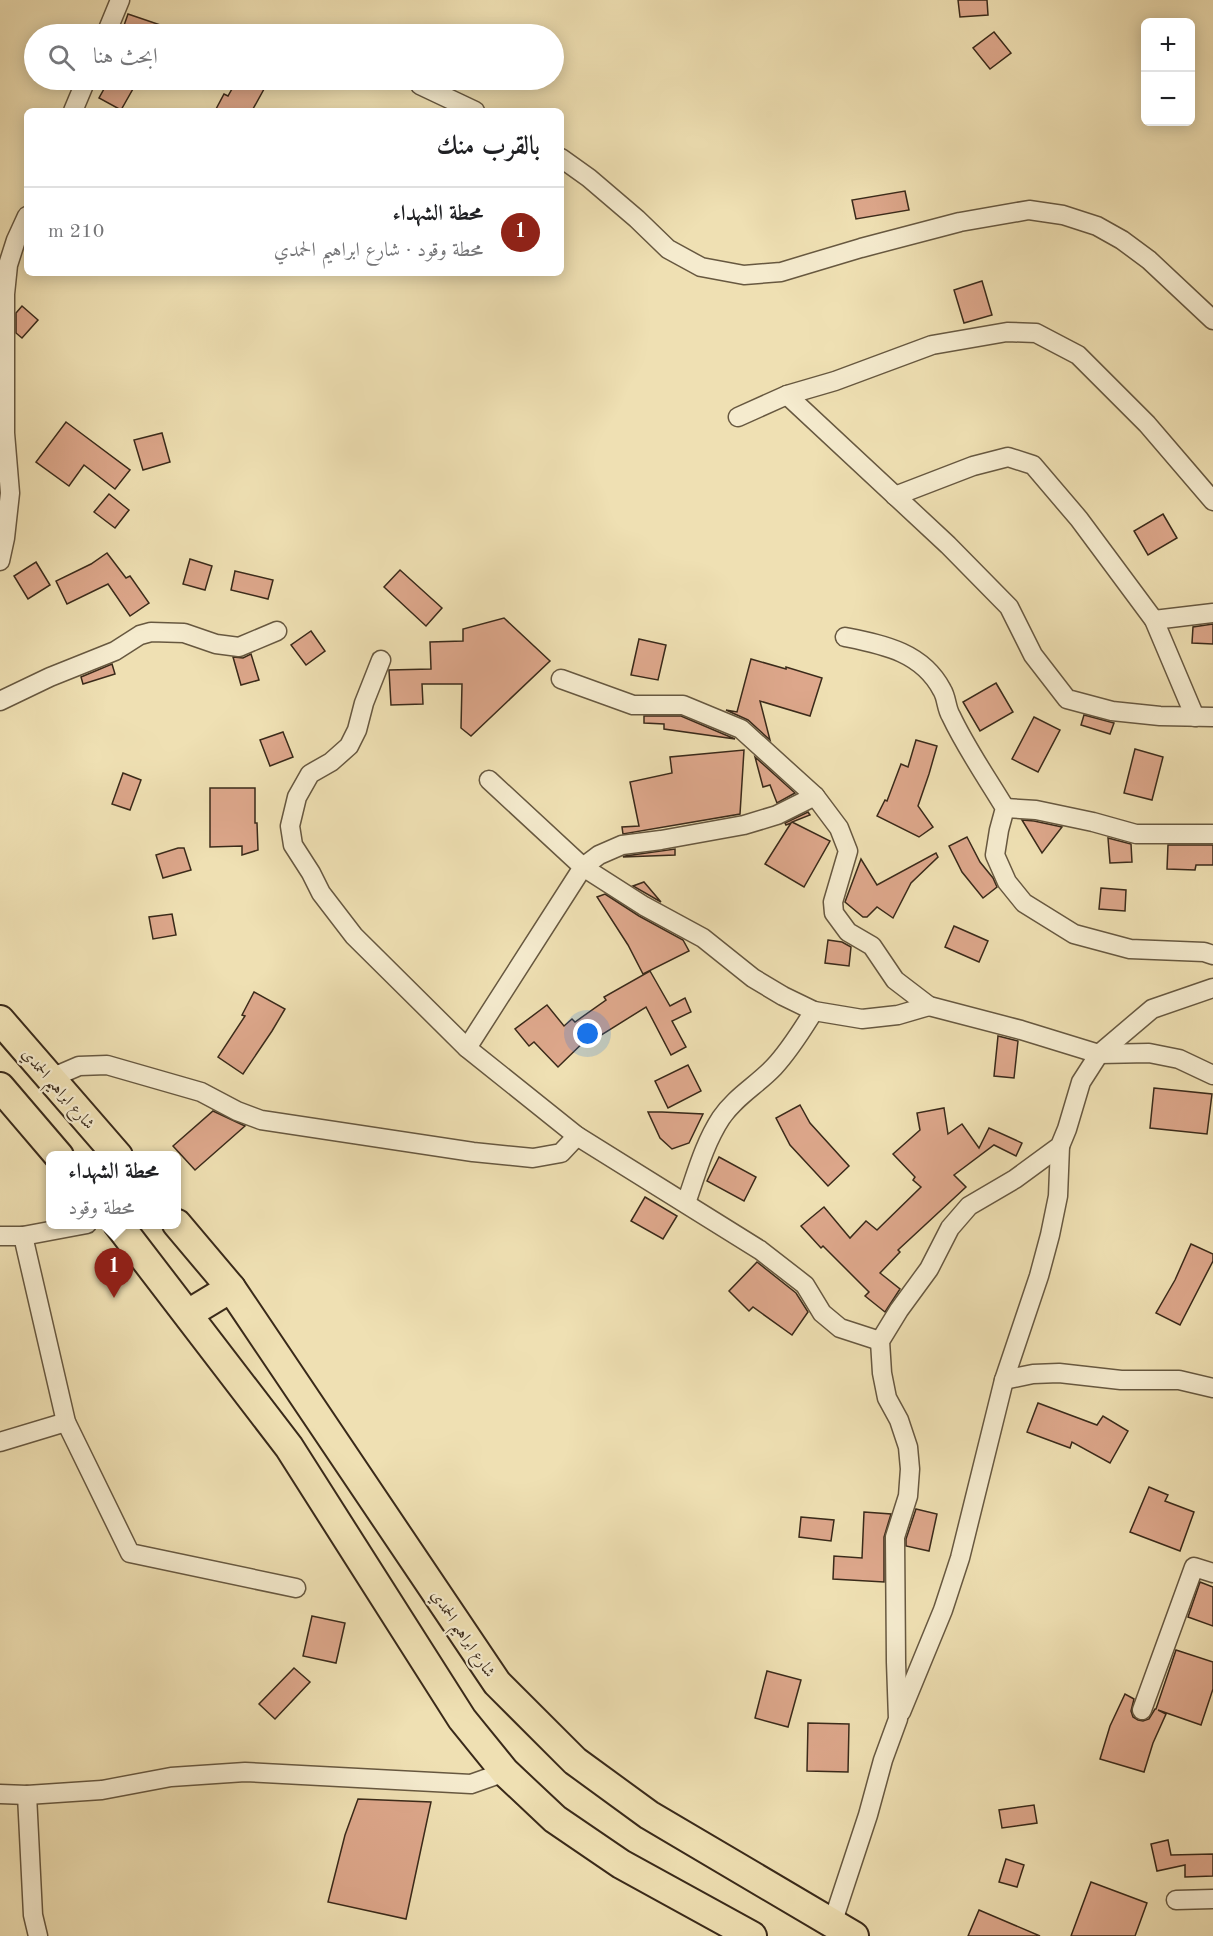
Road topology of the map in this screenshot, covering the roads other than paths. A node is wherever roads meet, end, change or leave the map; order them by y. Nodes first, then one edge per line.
1 (120, 0) edge
2 (110, 24) edge
3 (82, 90) edge
4 (431, 90) edge
5 (74, 108) edge
6 (469, 108) edge
7 (564, 160) edge
8 (24, 222) edge
9 (1213, 320) edge
10 (787, 395) junction
11 (738, 417) dead end
12 (895, 496) junction
13 (1213, 501) edge
14 (0, 561) edge
15 (1213, 613) edge
16 (1154, 620) junction
17 (277, 631) dead end
18 (845, 637) dead end
19 (381, 660) dead end
20 (561, 678) dead end
21 (0, 701) edge
22 (1194, 717) junction
23 (1213, 717) edge
24 (489, 780) dead end
25 (815, 796) junction
26 (1005, 808) junction
27 (1213, 834) edge
28 (583, 867) junction
29 (1213, 955) edge
30 (1213, 988) edge
31 (929, 1006) junction
32 (814, 1011) junction
33 (0, 1020) edge
34 (467, 1048) junction
35 (1099, 1054) junction
36 (1213, 1075) edge
37 (51, 1078) junction
38 (0, 1087) edge
39 (577, 1136) junction
40 (1060, 1146) junction
41 (56, 1151) edge
42 (115, 1151) edge
43 (686, 1203) junction
44 (60, 1229) edge
45 (122, 1229) edge
46 (181, 1229) edge
47 (0, 1236) edge
48 (23, 1236) junction
49 (231, 1288) junction
50 (188, 1314) junction
51 (880, 1341) junction
52 (1004, 1380) junction
53 (1213, 1388) edge
54 (66, 1422) junction
55 (0, 1442) edge
56 (1213, 1573) edge
57 (296, 1588) dead end
58 (1142, 1710) dead end
59 (898, 1719) junction
60 (505, 1772) junction
61 (0, 1794) edge
62 (27, 1795) junction
63 (1213, 1899) edge
64 (1176, 1900) dead end
65 (843, 1930) edge
66 (38, 1936) edge
67 (752, 1936) edge

1 - 2 street
3 - 5 street
4 - 6 street
7 - 9 street
8 - 14 street
10 - 11 street
10 - 12 street
10 - 13 street
12 - 16 street
12 - 22 street
15 - 16 street
16 - 22 street
17 - 21 street
18 - 26 street
19 - 34 street
20 - 25 street
22 - 23 street
24 - 28 street
25 - 28 street
25 - 31 street
26 - 27 street
26 - 29 street
28 - 32 street
28 - 34 street
30 - 35 street
31 - 32 street
31 - 35 street
32 - 43 street
33 - 37 main road, شارع ابراهيم الحمدي
34 - 39 street
35 - 36 street
35 - 40 street
37 - 39 street
37 - 42 main road, شارع ابراهيم الحمدي
38 - 41 main road
39 - 43 street
40 - 51 street
40 - 52 street
43 - 51 street
44 - 48 street
45 - 50 main road
46 - 49 main road, شارع ابراهيم الحمدي
47 - 48 street
48 - 54 street
49 - 50 main road
49 - 65 main road, شارع ابراهيم الحمدي
50 - 60 main road
51 - 59 street
52 - 53 street
52 - 59 street
54 - 55 street
54 - 57 street
56 - 58 street
59 - 65 street
60 - 62 street
60 - 67 main road
61 - 62 street
62 - 66 street
63 - 64 street

